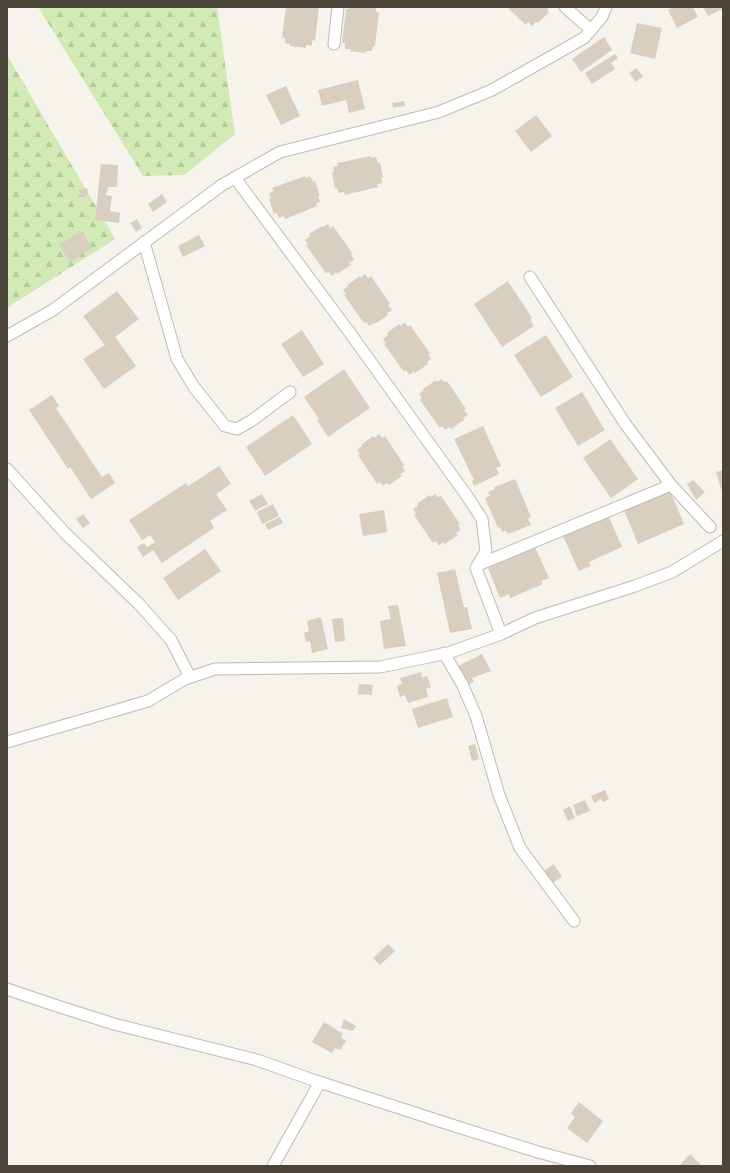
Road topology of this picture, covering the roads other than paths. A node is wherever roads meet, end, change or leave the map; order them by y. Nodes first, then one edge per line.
1 (338, 7) edge
2 (565, 7) edge
3 (606, 7) edge
4 (591, 30) junction
5 (334, 44) dead end
6 (235, 178) junction
7 (144, 242) junction
8 (530, 277) dead end
9 (7, 336) edge
10 (290, 392) dead end
11 (7, 469) edge
12 (671, 486) junction
13 (710, 527) dead end
14 (723, 541) edge
15 (478, 565) junction
16 (500, 634) junction
17 (444, 654) junction
18 (190, 677) junction
19 (7, 742) edge
20 (574, 921) dead end
21 (7, 989) edge
22 (320, 1082) junction
23 (273, 1166) edge
24 (590, 1166) edge

1 - 5 street
2 - 4 street
3 - 4 street
4 - 6 street
6 - 7 street
6 - 15 street
7 - 9 street
7 - 10 street
8 - 12 street
11 - 18 street
12 - 13 street
12 - 15 street
14 - 16 street
15 - 16 street
16 - 17 street
17 - 18 street
17 - 20 street
18 - 19 street
21 - 22 street
22 - 23 street
22 - 24 street

